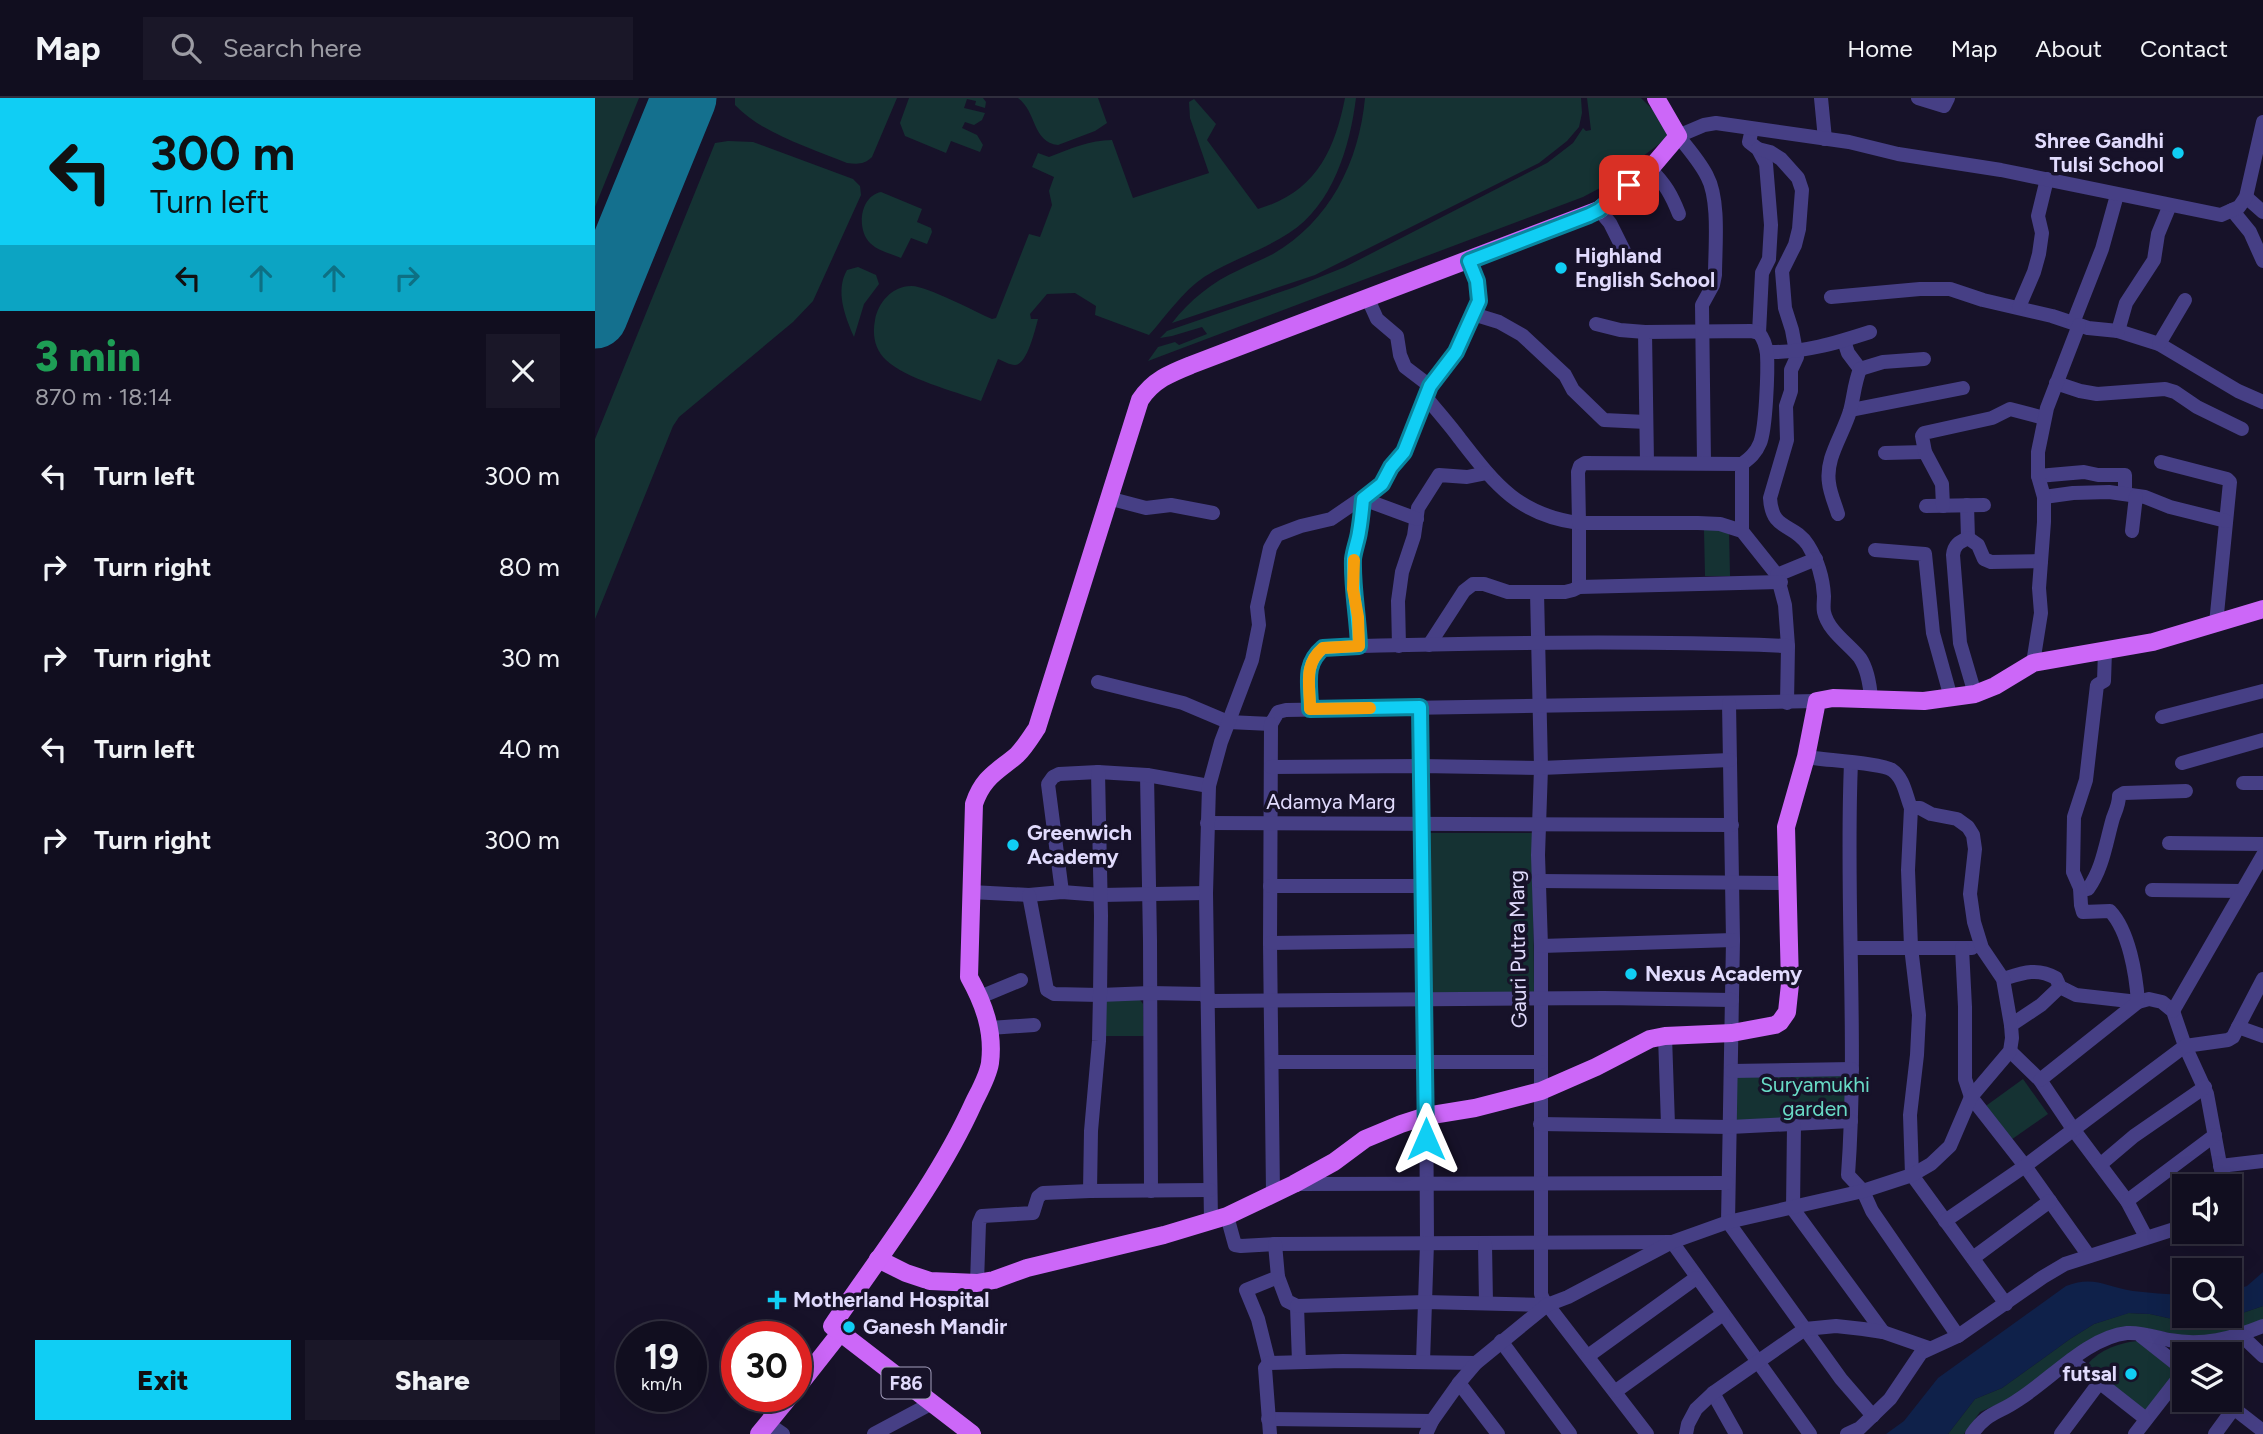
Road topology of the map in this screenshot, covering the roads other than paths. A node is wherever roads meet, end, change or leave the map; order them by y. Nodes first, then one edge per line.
1 (1656, 98) edge
2 (1821, 98) edge
3 (1918, 98) edge
4 (1948, 98) edge
5 (2263, 122) edge
6 (1752, 129) junction
7 (1678, 136) junction
8 (1825, 139) junction
9 (1758, 149) junction
10 (1650, 169) junction
11 (2047, 179) junction
12 (2117, 195) junction
13 (2246, 197) junction
14 (2169, 205) junction
15 (1599, 210) junction
16 (2232, 210) junction
17 (2263, 212) edge
18 (1679, 214) dead end
19 (1627, 257) dead end
20 (1469, 261) junction
21 (2263, 261) edge
22 (1831, 297) dead end
23 (1368, 299) junction
24 (2185, 300) dead end
25 (2019, 307) junction
26 (1473, 314) junction
27 (1596, 324) dead end
28 (2076, 324) junction
29 (2118, 331) junction
30 (1645, 332) junction
31 (1703, 332) junction
32 (1870, 332) dead end
33 (1759, 333) junction
34 (1844, 341) junction
35 (2159, 344) junction
36 (1797, 351) junction
37 (1767, 352) junction
38 (1924, 359) dead end
39 (1860, 369) junction
40 (2056, 383) junction
41 (1963, 388) dead end
42 (1428, 391) junction
43 (2263, 402) edge
44 (1851, 410) junction
45 (2044, 418) junction
46 (1646, 422) junction
47 (2242, 429) dead end
48 (1925, 452) junction
49 (1885, 453) dead end
50 (2161, 462) dead end
51 (1647, 463) junction
52 (1704, 463) junction
53 (1742, 464) junction
54 (1487, 473) junction
55 (2038, 476) junction
56 (2130, 495) junction
57 (2044, 497) junction
58 (1108, 498) junction
59 (1363, 499) junction
60 (1967, 505) junction
61 (1984, 505) dead end
62 (1926, 506) dead end
63 (1943, 506) junction
64 (1213, 513) dead end
65 (1838, 514) dead end
66 (1417, 519) junction
67 (2226, 521) junction
68 (1579, 523) junction
69 (1742, 531) junction
70 (2132, 531) dead end
71 (1968, 538) junction
72 (1875, 550) dead end
73 (1816, 559) junction
74 (2041, 561) junction
75 (1779, 578) junction
76 (1579, 587) junction
77 (1537, 592) junction
78 (2263, 610) edge
79 (2216, 624) junction
80 (1538, 644) junction
81 (1429, 645) junction
82 (1359, 646) junction
83 (1399, 646) junction
84 (1789, 646) junction
85 (2105, 651) junction
86 (2033, 663) junction
87 (1098, 682) dead end
88 (2263, 691) edge
89 (1975, 694) junction
90 (1951, 698) junction
91 (1871, 699) junction
92 (1817, 701) junction
93 (1728, 703) junction
94 (1787, 703) junction
95 (1539, 706) junction
96 (1420, 707) junction
97 (1310, 709) junction
98 (2162, 717) dead end
99 (1228, 722) junction
100 (1271, 724) junction
101 (2263, 740) edge
102 (1806, 757) junction
103 (1730, 760) junction
104 (1851, 763) junction
105 (2182, 763) dead end
106 (1421, 766) junction
107 (1271, 767) junction
108 (1541, 768) junction
109 (1098, 772) junction
110 (1147, 775) junction
111 (2243, 783) dead end
112 (2263, 783) edge
113 (1209, 786) junction
114 (2186, 791) dead end
115 (1911, 808) junction
116 (1207, 823) junction
117 (1271, 823) junction
118 (1422, 823) junction
119 (1539, 823) junction
120 (1732, 825) junction
121 (2169, 843) dead end
122 (2263, 844) edge
123 (2263, 855) edge
124 (1539, 881) junction
125 (1732, 882) junction
126 (1788, 883) junction
127 (1270, 886) junction
128 (1421, 886) junction
129 (2251, 886) edge
130 (2080, 888) junction
131 (2151, 890) dead end
132 (971, 892) junction
133 (1062, 892) junction
134 (1206, 893) junction
135 (1149, 894) junction
136 (1029, 895) junction
137 (1101, 895) junction
138 (1733, 940) junction
139 (1422, 941) junction
140 (1270, 943) junction
141 (1541, 946) junction
142 (1911, 947) junction
143 (1851, 948) junction
144 (1962, 948) junction
145 (1982, 948) junction
146 (2003, 979) junction
147 (2263, 979) edge
148 (1021, 981) dead end
149 (2060, 987) junction
150 (1150, 993) junction
151 (1100, 995) junction
152 (980, 997) junction
153 (1207, 998) junction
154 (1540, 1000) junction
155 (1732, 1000) junction
156 (1424, 1001) junction
157 (1271, 1002) junction
158 (2139, 1002) junction
159 (2173, 1011) junction
160 (1034, 1025) dead end
161 (2011, 1025) junction
162 (2238, 1027) junction
163 (990, 1028) junction
164 (1732, 1032) junction
165 (2263, 1035) edge
166 (1665, 1036) junction
167 (2185, 1046) junction
168 (2010, 1051) junction
169 (1272, 1062) junction
170 (1426, 1062) junction
171 (1541, 1062) junction
172 (1851, 1069) junction
173 (1731, 1071) junction
174 (2040, 1080) junction
175 (2205, 1087) junction
176 (1541, 1091) junction
177 (1971, 1097) junction
178 (1426, 1116) junction
179 (1851, 1121) junction
180 (1540, 1124) junction
181 (1668, 1125) junction
182 (1794, 1125) junction
183 (1730, 1127) junction
184 (2073, 1129) junction
185 (2215, 1135) junction
186 (2263, 1161) edge
187 (2101, 1164) junction
188 (2025, 1166) junction
189 (2220, 1167) junction
190 (2221, 1174) edge
191 (1912, 1175) junction
192 (1727, 1183) junction
193 (1294, 1184) junction
194 (1426, 1184) junction
195 (1540, 1185) junction
196 (1210, 1190) junction
197 (1090, 1191) junction
198 (1151, 1191) junction
199 (1863, 1191) junction
200 (1273, 1193) junction
201 (2127, 1200) junction
202 (2050, 1201) junction
203 (1793, 1209) junction
204 (1219, 1218) junction
205 (1945, 1221) junction
206 (1728, 1222) junction
207 (2172, 1229) edge
208 (2146, 1237) junction
209 (1672, 1242) junction
210 (1427, 1243) junction
211 (1541, 1243) junction
212 (1275, 1244) junction
213 (1485, 1244) junction
214 (2089, 1256) junction
215 (1973, 1258) junction
216 (879, 1259) junction
217 (1278, 1276) junction
218 (1696, 1278) junction
219 (977, 1283) junction
220 (1425, 1303) junction
221 (1486, 1303) junction
222 (2006, 1304) junction
223 (1547, 1305) junction
224 (1297, 1306) junction
225 (1723, 1314) junction
226 (2263, 1326) edge
227 (1805, 1329) junction
228 (1883, 1332) junction
229 (840, 1333) junction
230 (2137, 1333) junction
231 (2241, 1335) junction
232 (1958, 1336) junction
233 (1501, 1341) junction
234 (1929, 1348) junction
235 (1588, 1356) junction
236 (2263, 1356) edge
237 (1758, 1360) junction
238 (2071, 1360) junction
239 (2172, 1360) edge
240 (1299, 1362) junction
241 (1423, 1362) junction
242 (1269, 1363) junction
243 (1476, 1363) junction
244 (812, 1369) edge
245 (1459, 1383) junction
246 (2099, 1383) junction
247 (2172, 1386) edge
248 (1616, 1391) junction
249 (1713, 1393) junction
250 (932, 1403) junction
251 (777, 1412) edge
252 (2225, 1412) edge
253 (2239, 1412) edge
254 (1873, 1416) junction
255 (2146, 1419) junction
256 (1269, 1426) edge
257 (1429, 1428) edge
258 (763, 1429) edge
259 (2263, 1431) edge
260 (1645, 1433) edge
261 (783, 1434) edge
262 (874, 1434) edge
263 (972, 1434) edge
264 (1498, 1434) edge
265 (1570, 1434) edge
266 (1686, 1434) edge
267 (1736, 1434) edge
268 (1810, 1434) edge
269 (1847, 1434) edge
270 (1972, 1434) edge
271 (2061, 1434) edge
272 (2135, 1434) edge
273 (2215, 1434) edge

1 - 7 main road
2 - 8 street
3 - 4 street
5 - 13 street
6 - 7 street
6 - 8 street
6 - 9 street
7 - 10 main road
7 - 31 street
8 - 11 street
9 - 33 street
9 - 36 street
10 - 15 main road
10 - 18 street
11 - 12 street
11 - 25 street
12 - 14 street
12 - 28 street
13 - 16 street
13 - 17 street
14 - 16 street
14 - 29 street
15 - 19 street
15 - 20 main road
16 - 21 street
20 - 23 main road
20 - 26 street
22 - 25 street
23 - 42 street
23 - 58 main road
24 - 35 street
25 - 28 street
26 - 42 street
26 - 46 street
27 - 30 street
28 - 29 street
28 - 40 street
29 - 35 street
30 - 31 street
30 - 46 street
31 - 33 street
31 - 52 street
32 - 34 street
33 - 37 street
34 - 36 street
34 - 39 street
35 - 43 street
36 - 37 street
36 - 73 street
37 - 53 street
38 - 39 street
39 - 44 street
40 - 45 street
40 - 47 street
41 - 44 street
42 - 54 street
42 - 59 street
44 - 65 street
45 - 48 street
45 - 55 street
46 - 51 street
48 - 49 street
48 - 63 street
50 - 67 street
51 - 52 street
51 - 68 street
52 - 53 street
53 - 69 street
54 - 66 street
54 - 68 street
55 - 56 street
55 - 57 street
56 - 57 street
56 - 67 street
56 - 70 street
57 - 74 street
58 - 64 street
58 - 132 main road
59 - 66 street
59 - 82 street
59 - 99 street
60 - 61 street
60 - 63 street
60 - 71 street
62 - 63 street
66 - 83 street
67 - 79 street
68 - 69 street
68 - 76 street
69 - 75 street
71 - 74 street
71 - 89 street
72 - 90 street
73 - 75 street
73 - 91 street
74 - 86 street
75 - 76 street
75 - 84 street
76 - 77 street
77 - 80 street, Gauri Putra Marg
77 - 81 street
78 - 79 main road
79 - 85 main road
80 - 81 street
80 - 84 street
80 - 95 street, Gauri Putra Marg
81 - 83 street
82 - 83 street
82 - 97 street
84 - 94 street
85 - 86 main road
85 - 130 street
86 - 89 main road
87 - 99 street
88 - 98 street
89 - 90 main road
90 - 91 main road
91 - 92 main road
92 - 94 street
92 - 102 main road
93 - 94 street
93 - 95 street
93 - 103 street
95 - 96 street
95 - 108 street, Gauri Putra Marg
96 - 97 street
96 - 106 street
97 - 100 street
99 - 100 street
99 - 113 street
100 - 107 street
101 - 105 street
102 - 104 street
102 - 126 main road
103 - 108 street
103 - 120 street
104 - 115 street
104 - 143 street
106 - 107 street
106 - 108 street
106 - 118 street
107 - 117 street
108 - 119 street, Gauri Putra Marg
109 - 110 street
109 - 133 street
109 - 137 street
110 - 113 street
110 - 135 street
111 - 112 street
113 - 116 street
114 - 130 street
115 - 142 street
115 - 145 street
116 - 117 street, Adamya Marg
116 - 134 street
117 - 118 street, Adamya Marg
117 - 127 street
118 - 119 street, Adamya Marg
118 - 128 street
119 - 120 street, Adamya Marg
119 - 124 street, Gauri Putra Marg
120 - 125 street
121 - 122 street
123 - 129 street
124 - 125 street
124 - 141 street, Gauri Putra Marg
125 - 126 street
125 - 138 street
126 - 164 main road
127 - 128 street
127 - 140 street
128 - 139 street
129 - 131 street
129 - 159 street
130 - 158 street
132 - 136 street
132 - 152 main road
133 - 136 street
133 - 137 street
134 - 135 street
134 - 153 street
135 - 137 street
135 - 150 street
136 - 151 street
137 - 151 street
138 - 141 street
138 - 155 street
139 - 140 street
139 - 156 street
140 - 157 street
141 - 154 street, Gauri Putra Marg
142 - 143 street
142 - 144 street
142 - 191 street
143 - 172 street
144 - 145 street
144 - 177 street
145 - 146 street
146 - 149 street
146 - 161 street
147 - 162 street
148 - 152 street
149 - 158 street
149 - 161 street
150 - 151 street
150 - 153 street
150 - 198 street
151 - 197 street
152 - 163 main road
153 - 157 street
153 - 196 street
154 - 155 street
154 - 156 street
154 - 171 street, Gauri Putra Marg
155 - 164 street
156 - 157 street
156 - 170 street
157 - 169 street
158 - 159 street
158 - 174 street
159 - 167 street
160 - 163 street
161 - 168 street
162 - 165 street
162 - 167 street
163 - 216 main road
164 - 166 main road
164 - 173 street
166 - 176 main road
166 - 181 street
167 - 175 street
167 - 184 street
168 - 174 street
168 - 177 street
169 - 170 street
169 - 200 street
170 - 171 street
170 - 178 street
171 - 176 street, Gauri Putra Marg
172 - 173 street
172 - 179 street
173 - 183 street
174 - 184 street
175 - 185 street
175 - 187 street
176 - 178 main road
176 - 180 street, Gauri Putra Marg
177 - 188 street
177 - 191 street
178 - 193 main road
178 - 194 street
179 - 182 street
179 - 199 street
180 - 181 street
180 - 195 street, Gauri Putra Marg
181 - 183 street
182 - 183 street
182 - 203 street
183 - 192 street
184 - 187 street
184 - 188 street
185 - 189 street
185 - 201 street
186 - 189 street
187 - 201 street
188 - 202 street
188 - 205 street
189 - 190 street
191 - 199 street
191 - 205 street
192 - 195 street
192 - 206 street
193 - 194 street
193 - 200 main road
194 - 195 street
194 - 210 street
195 - 211 street, Gauri Putra Marg
196 - 198 street
196 - 204 street
197 - 198 street
197 - 219 street
199 - 203 street
199 - 232 street
200 - 204 main road
201 - 208 street
202 - 214 street
202 - 215 street
203 - 206 street
203 - 228 street
204 - 212 street
204 - 219 main road
205 - 215 street
206 - 209 street
206 - 227 street
207 - 208 street
208 - 214 street
209 - 211 street
209 - 218 street
209 - 223 street
210 - 212 street
210 - 213 street
210 - 220 street
211 - 213 street
211 - 223 street, Gauri Putra Marg
212 - 217 street
213 - 221 street
214 - 222 street
215 - 222 street
216 - 219 main road
216 - 229 main road
217 - 224 street
217 - 242 street
218 - 225 street
218 - 235 street
220 - 221 street
220 - 224 street
220 - 241 street
221 - 223 street
222 - 232 street
223 - 233 street
223 - 235 street
224 - 240 street
225 - 237 street
225 - 248 street
226 - 231 street
227 - 228 street
227 - 237 street
227 - 254 street
228 - 234 street
229 - 244 main road
229 - 250 main road, F86
230 - 231 street
230 - 238 street
230 - 239 street
231 - 236 street
232 - 234 street
233 - 243 street
233 - 265 street
234 - 254 street
235 - 248 street
237 - 249 street
237 - 268 street
238 - 246 street
238 - 270 street
240 - 241 street
240 - 242 street
241 - 243 street
242 - 256 street
243 - 245 street
245 - 257 street
245 - 264 street
246 - 255 street
246 - 271 street
247 - 255 street
248 - 260 street
249 - 266 street
249 - 267 street
250 - 262 street
250 - 263 main road, F86
251 - 258 main road
252 - 273 street
253 - 259 street
254 - 269 street
255 - 272 street
256 - 257 street
258 - 261 street

